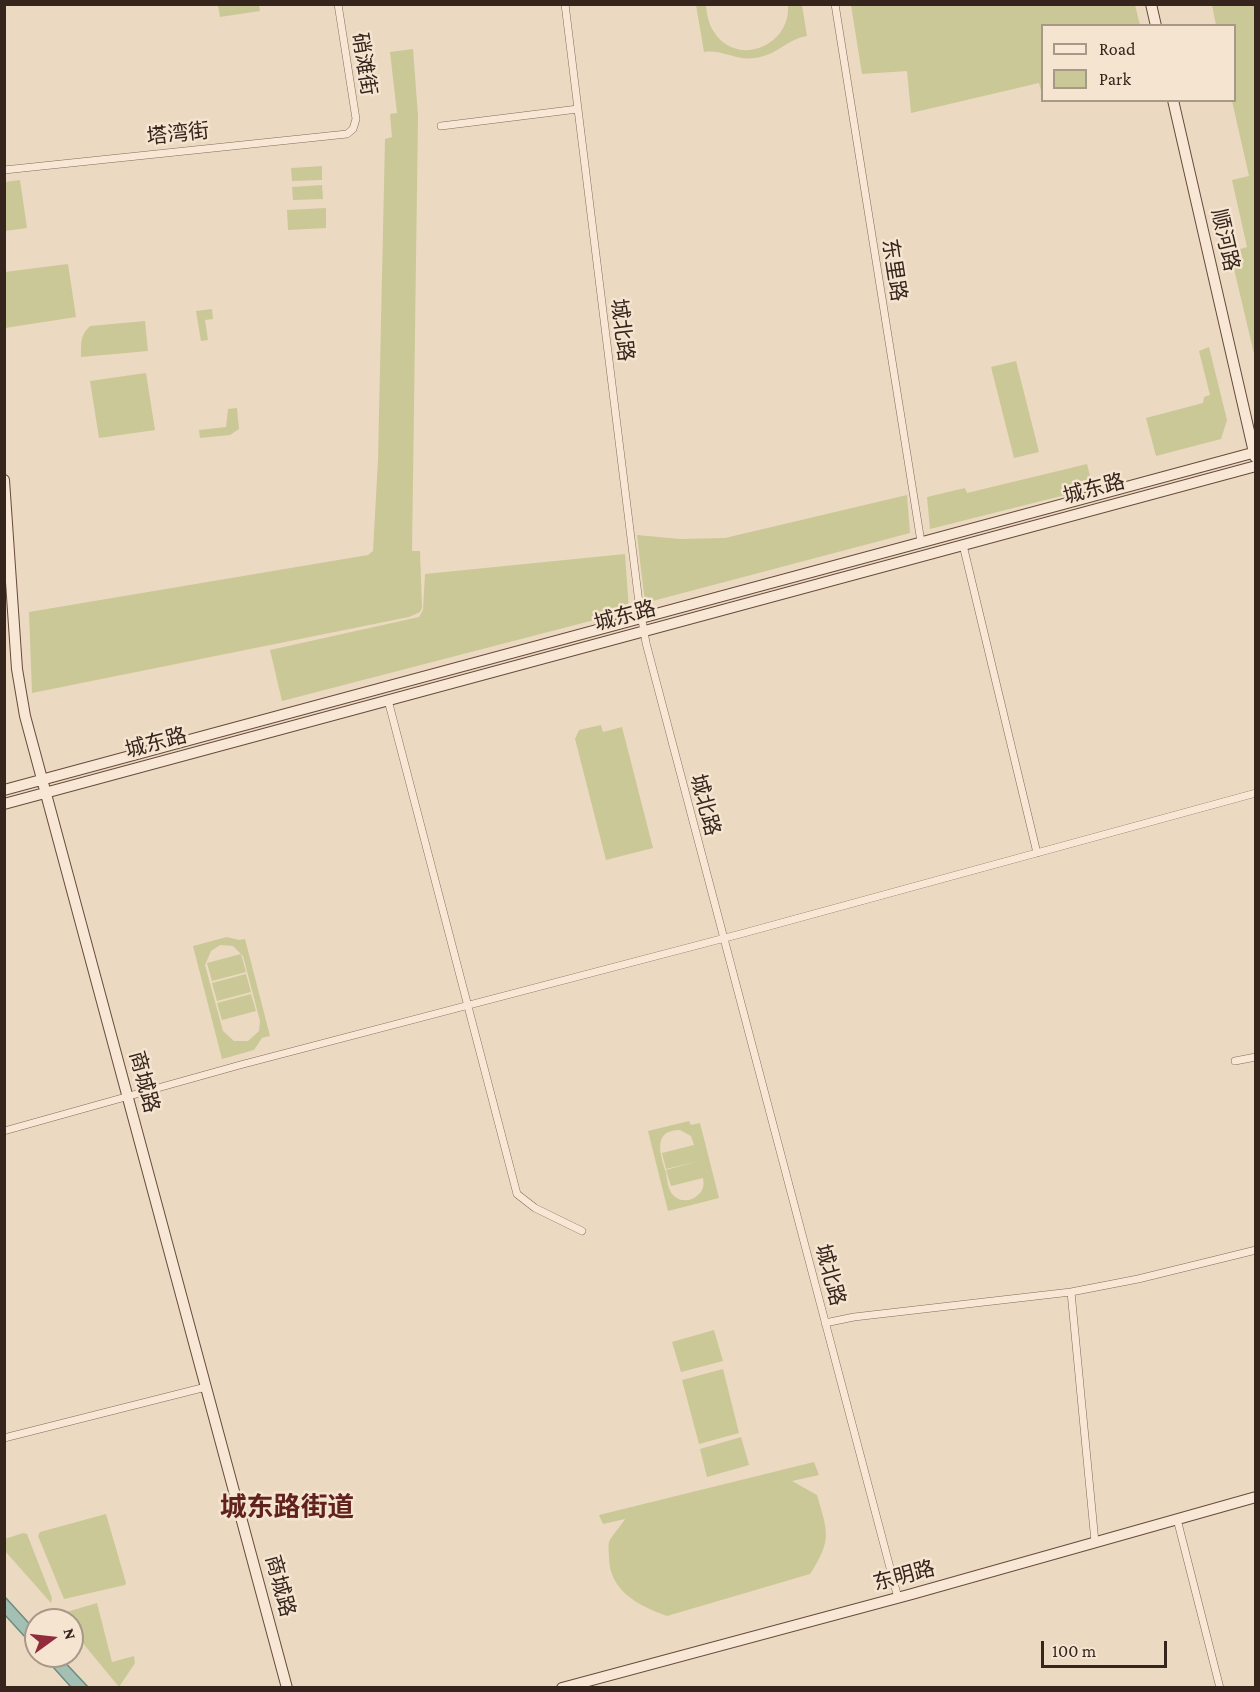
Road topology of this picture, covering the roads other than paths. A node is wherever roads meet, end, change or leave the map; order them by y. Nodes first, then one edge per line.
1 (338, 4) edge
2 (565, 4) edge
3 (835, 4) edge
4 (1151, 4) edge
5 (1156, 24) edge
6 (1173, 102) edge
7 (578, 109) junction
8 (441, 126) dead end
9 (353, 129) joint
10 (4, 170) edge
11 (1255, 453) edge
12 (1256, 466) edge
13 (4, 480) edge
14 (921, 542) junction
15 (963, 545) junction
16 (641, 617) junction
17 (644, 631) junction
18 (388, 700) junction
19 (42, 780) junction
20 (4, 790) edge
21 (46, 793) junction
22 (1256, 793) edge
23 (4, 804) edge
24 (1037, 853) junction
25 (724, 939) junction
26 (468, 1005) junction
27 (1256, 1057) edge
28 (1235, 1061) dead end
29 (128, 1096) junction
30 (4, 1131) edge
31 (582, 1231) dead end
32 (1256, 1250) edge
33 (1071, 1292) junction
34 (825, 1323) junction
35 (206, 1387) junction
36 (4, 1438) edge
37 (1256, 1497) edge
38 (1177, 1518) junction
39 (1095, 1542) junction
40 (898, 1598) junction
41 (287, 1688) edge
42 (562, 1688) edge
43 (1220, 1688) edge

1 - 9 street, 硝滩街
2 - 7 street, 城北路
3 - 14 street, 东里路
4 - 5 main road
6 - 11 main road, 顺河路
7 - 8 street
7 - 16 street, 城北路
9 - 10 street, 塔湾街
11 - 14 main road, 城东路
12 - 15 main road, 城东路
13 - 19 main road, 商城路
14 - 16 main road, 城东路
15 - 17 main road, 城东路
15 - 24 street
16 - 17 street, 城北路
16 - 19 main road, 城东路
17 - 18 main road, 城东路
17 - 25 street, 城北路
18 - 21 main road, 城东路
18 - 26 street
19 - 20 main road, 城东路
19 - 21 main road, 商城路
21 - 23 main road, 城东路
21 - 29 main road, 商城路
22 - 24 street
24 - 25 street
25 - 26 street
25 - 34 street, 城北路
26 - 29 street
26 - 31 street
27 - 28 street
29 - 30 street
29 - 35 main road, 商城路
32 - 33 street
33 - 34 street
33 - 39 street
34 - 40 street, 城北路
35 - 36 street
35 - 41 main road, 商城路
37 - 38 main road, 东明路
38 - 39 main road, 东明路
38 - 43 street
39 - 40 main road, 东明路
40 - 42 main road, 东明路

